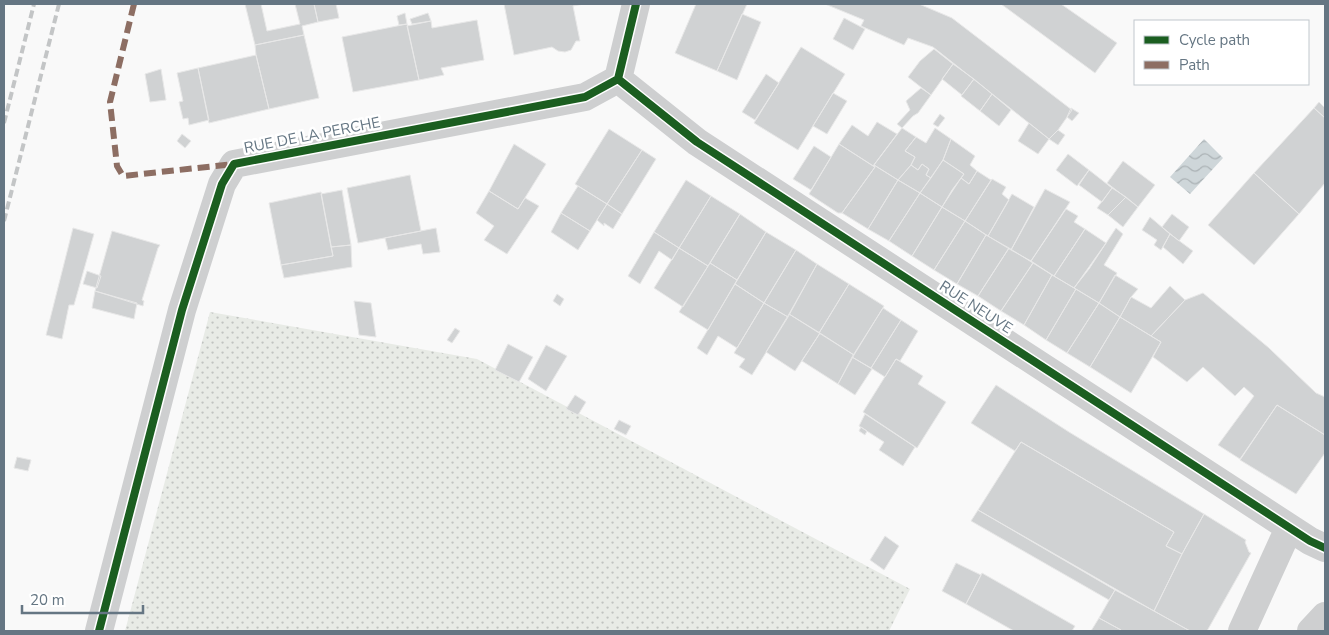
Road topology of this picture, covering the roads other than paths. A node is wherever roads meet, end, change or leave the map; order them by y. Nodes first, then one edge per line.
1 (636, 4) edge
2 (618, 78) junction
3 (1289, 528) junction
4 (1325, 548) edge
5 (1325, 616) edge
6 (99, 631) edge
7 (1242, 631) edge
8 (1311, 631) edge

1 - 2 street
2 - 3 street, RUE NEUVE
2 - 6 street, RUE DE LA PERCHE
3 - 4 street, RUE NEUVE
3 - 7 street
5 - 8 street

